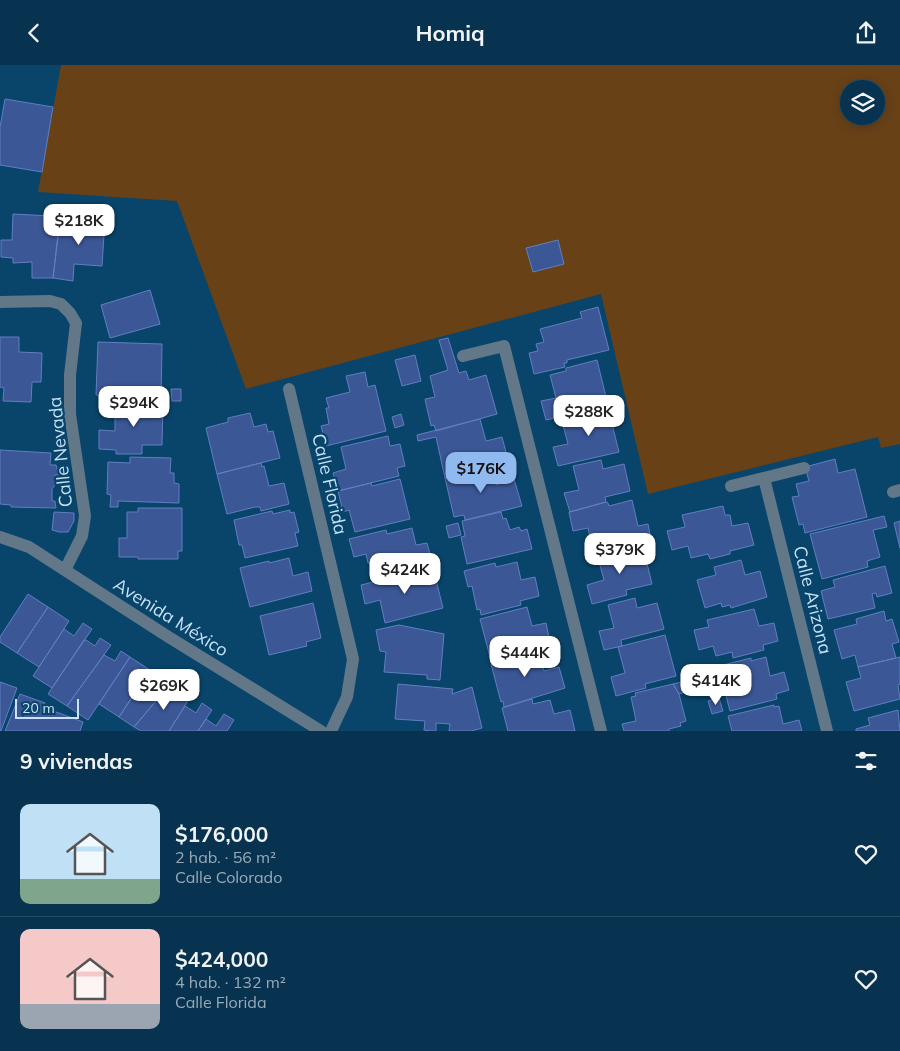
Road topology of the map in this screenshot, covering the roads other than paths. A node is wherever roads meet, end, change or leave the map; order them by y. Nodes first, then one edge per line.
1 (0, 302) edge
2 (463, 356) dead end
3 (289, 389) dead end
4 (804, 468) dead end
5 (764, 478) junction
6 (731, 486) dead end
7 (0, 537) edge
8 (65, 570) junction
9 (320, 731) edge
10 (331, 731) edge
11 (601, 731) edge
12 (827, 731) edge

1 - 8 street, Calle Nevada
2 - 11 street
3 - 10 street, Calle Florida
4 - 5 street
5 - 6 street
5 - 12 street, Calle Arizona
7 - 8 street, Avenida México
8 - 9 street, Avenida México

